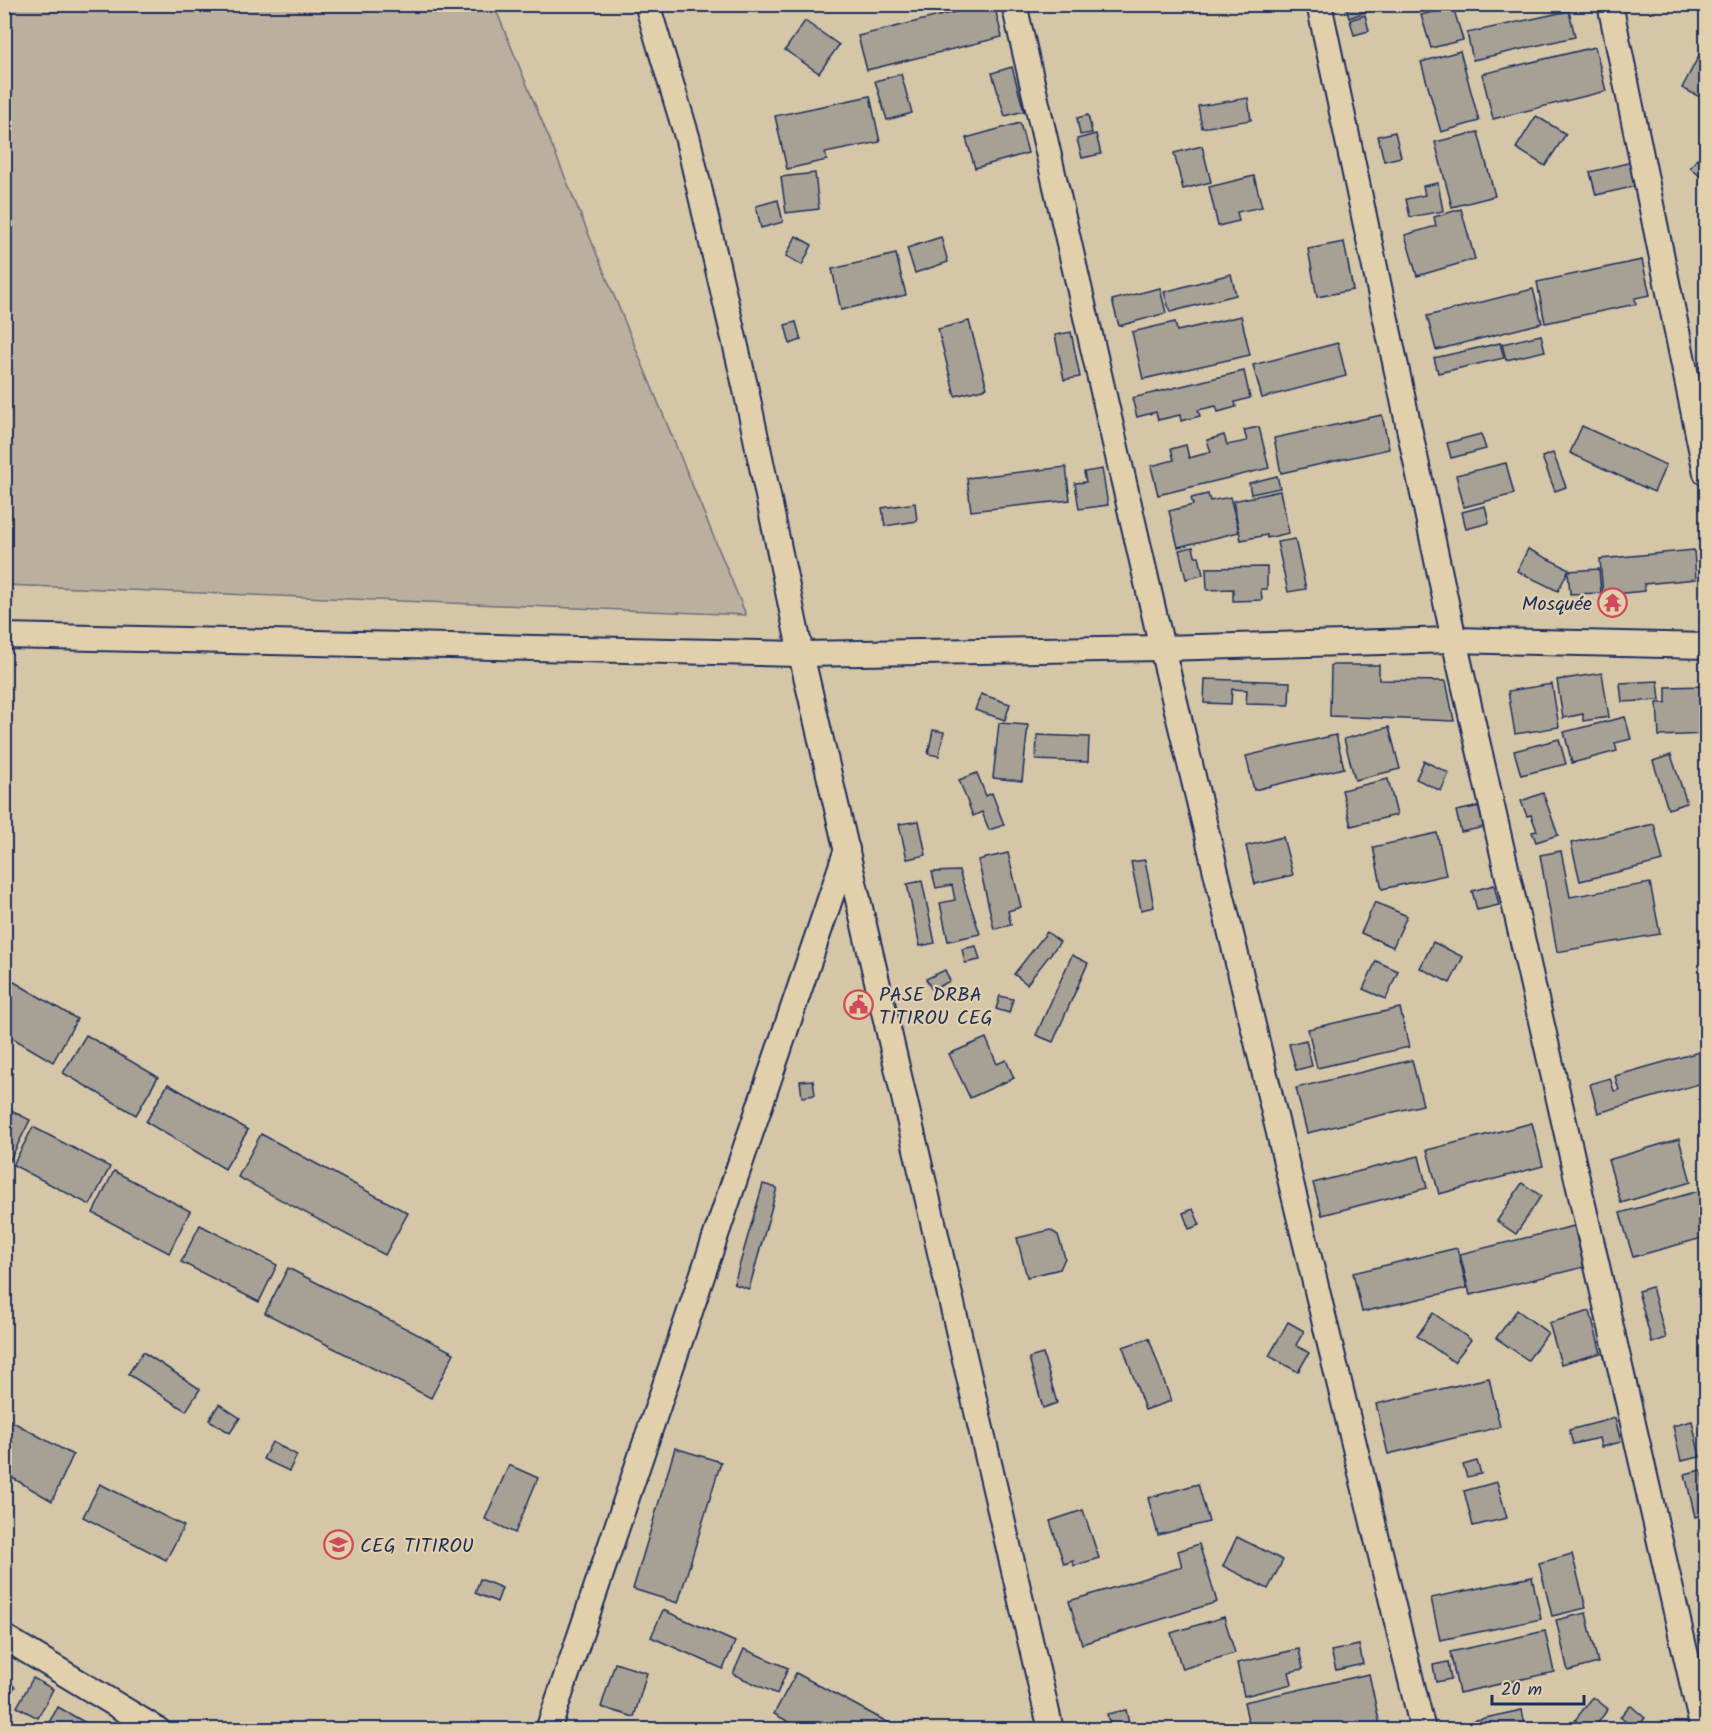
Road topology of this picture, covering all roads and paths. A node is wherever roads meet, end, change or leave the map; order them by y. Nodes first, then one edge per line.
1 (647, 4) edge
2 (1014, 4) edge
3 (1319, 4) edge
4 (1610, 4) edge
5 (1707, 473) edge
6 (4, 636) edge
7 (1454, 640) junction
8 (1707, 646) edge
9 (1162, 648) junction
10 (801, 654) junction
11 (847, 849) junction
12 (4, 1637) edge
13 (158, 1730) edge
14 (548, 1730) edge
15 (1051, 1730) edge
16 (1424, 1730) edge
17 (1703, 1730) edge

1 - 10 street
2 - 9 street
3 - 7 street
4 - 5 street
6 - 10 street
7 - 8 street
7 - 9 street
7 - 17 street
9 - 10 street
9 - 16 street
10 - 11 street
11 - 14 street
11 - 15 street
12 - 13 street

